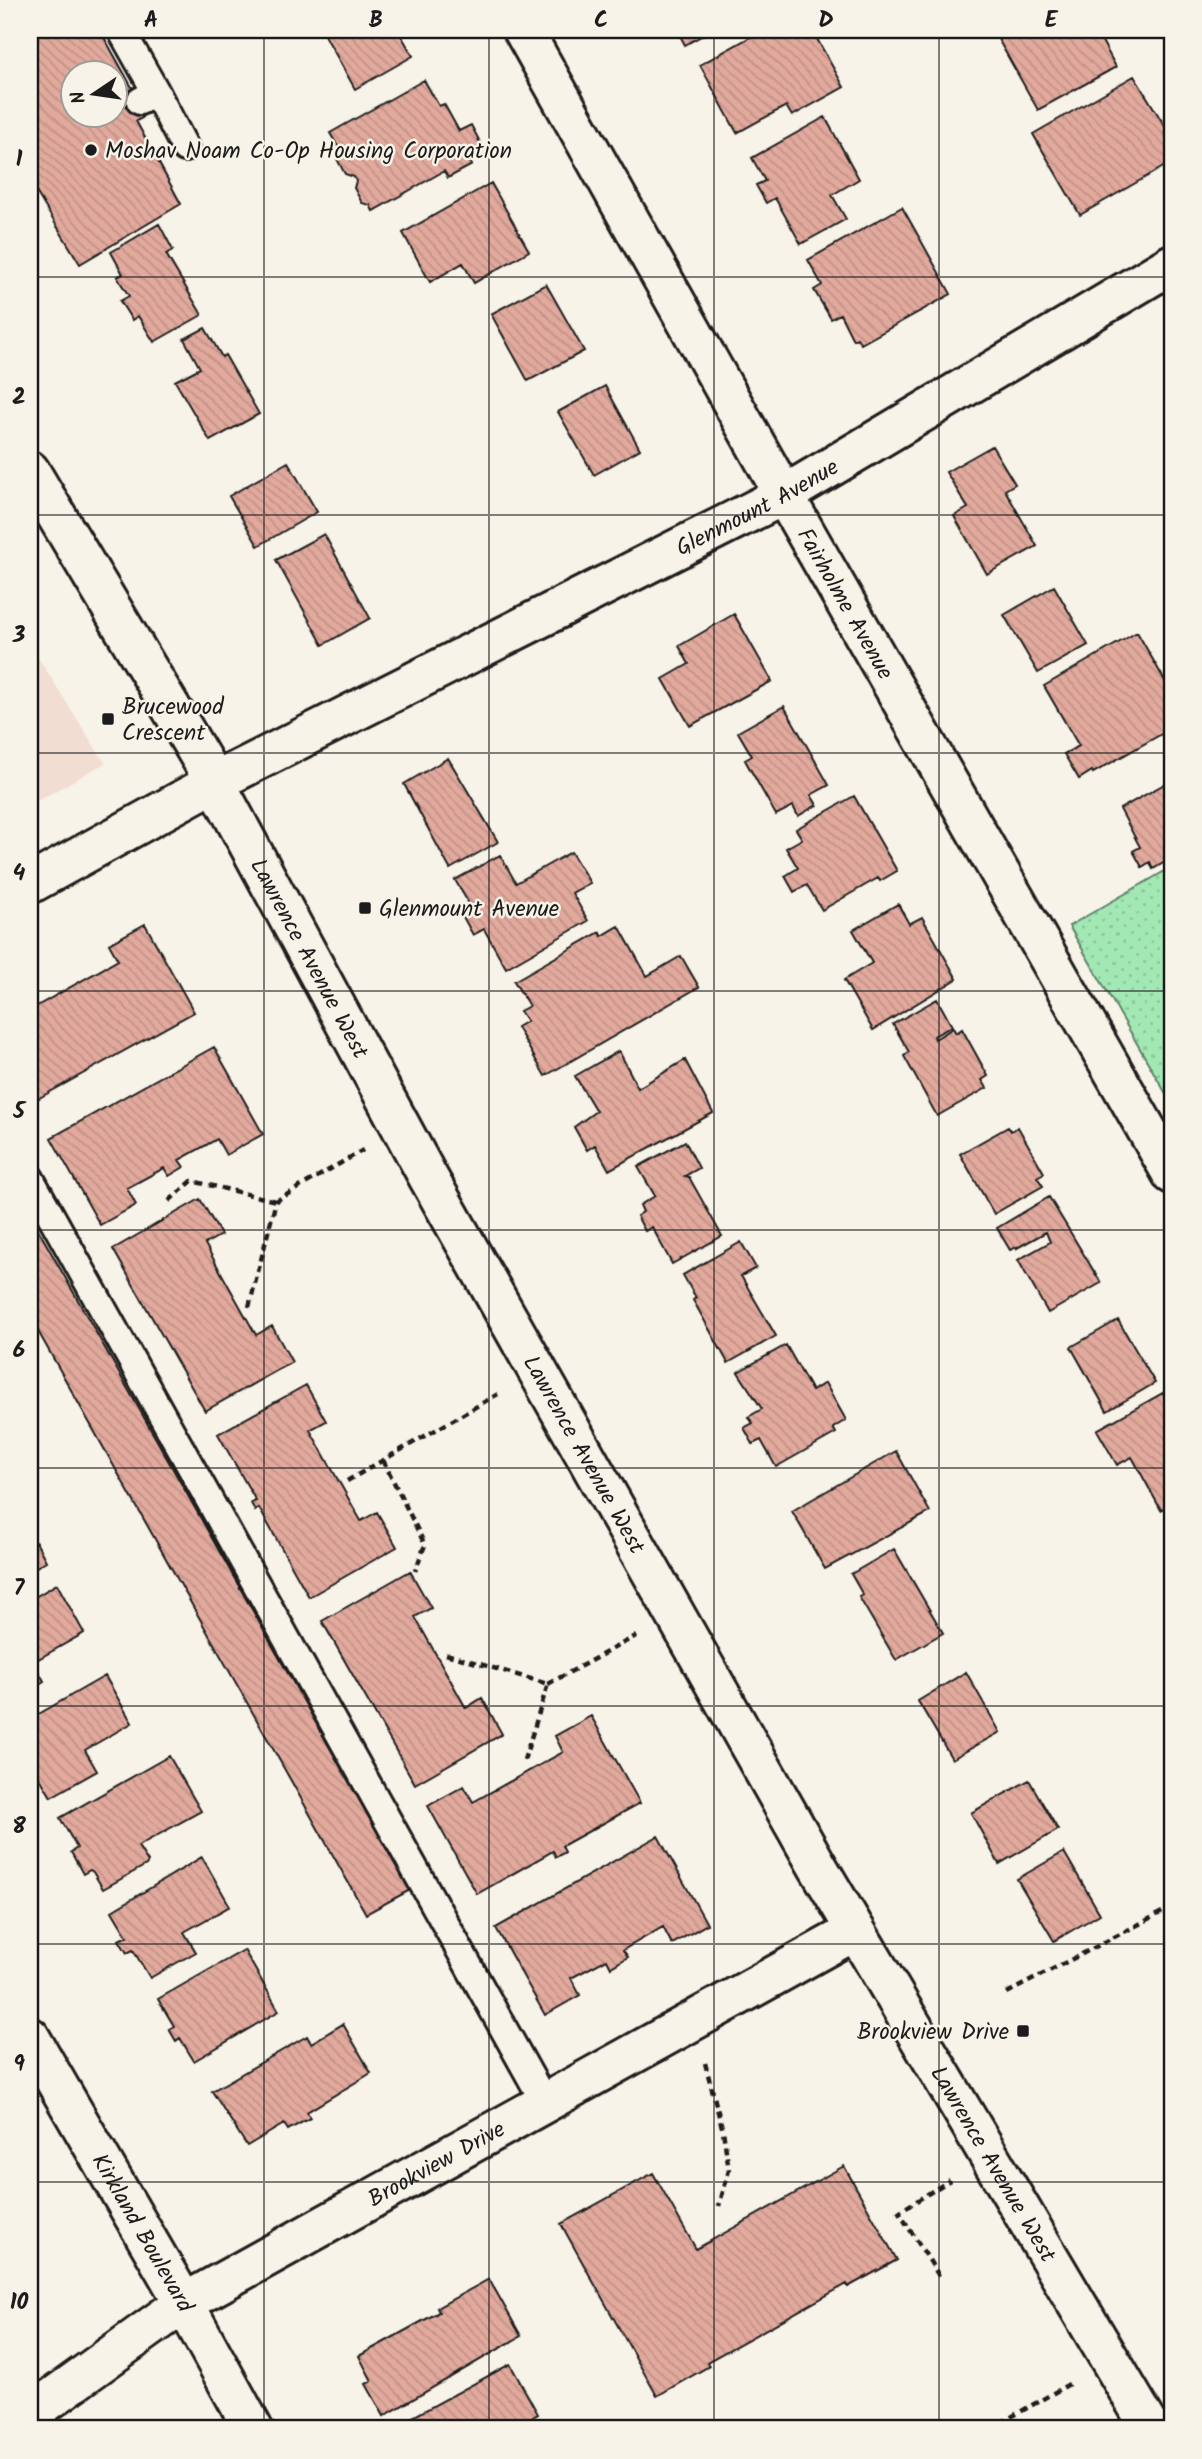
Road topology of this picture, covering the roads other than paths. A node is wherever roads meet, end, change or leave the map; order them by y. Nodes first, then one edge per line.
1 (121, 30) edge
2 (523, 30) edge
3 (186, 148) dead end
4 (1172, 264) edge
5 (30, 471) edge
6 (784, 495) junction
7 (215, 782) junction
8 (30, 884) edge
9 (1172, 1174) edge
10 (30, 1178) edge
11 (855, 1931) junction
12 (30, 2037) edge
13 (545, 2103) junction
14 (184, 2303) junction
15 (30, 2414) edge
16 (253, 2429) edge
17 (1151, 2429) edge

1 - 3 lane
2 - 6 street, Fairholme Avenue
4 - 6 street, Glenmount Avenue
5 - 7 street, Lawrence Avenue West
6 - 7 street, Glenmount Avenue
6 - 9 street, Fairholme Avenue
7 - 8 street
7 - 11 street, Lawrence Avenue West
10 - 13 lane
11 - 13 street, Brookview Drive
11 - 17 street, Lawrence Avenue West
12 - 14 street, Kirkland Boulevard
13 - 14 street, Brookview Drive
14 - 15 street, Brookview Drive
14 - 16 street, Kirkland Boulevard

